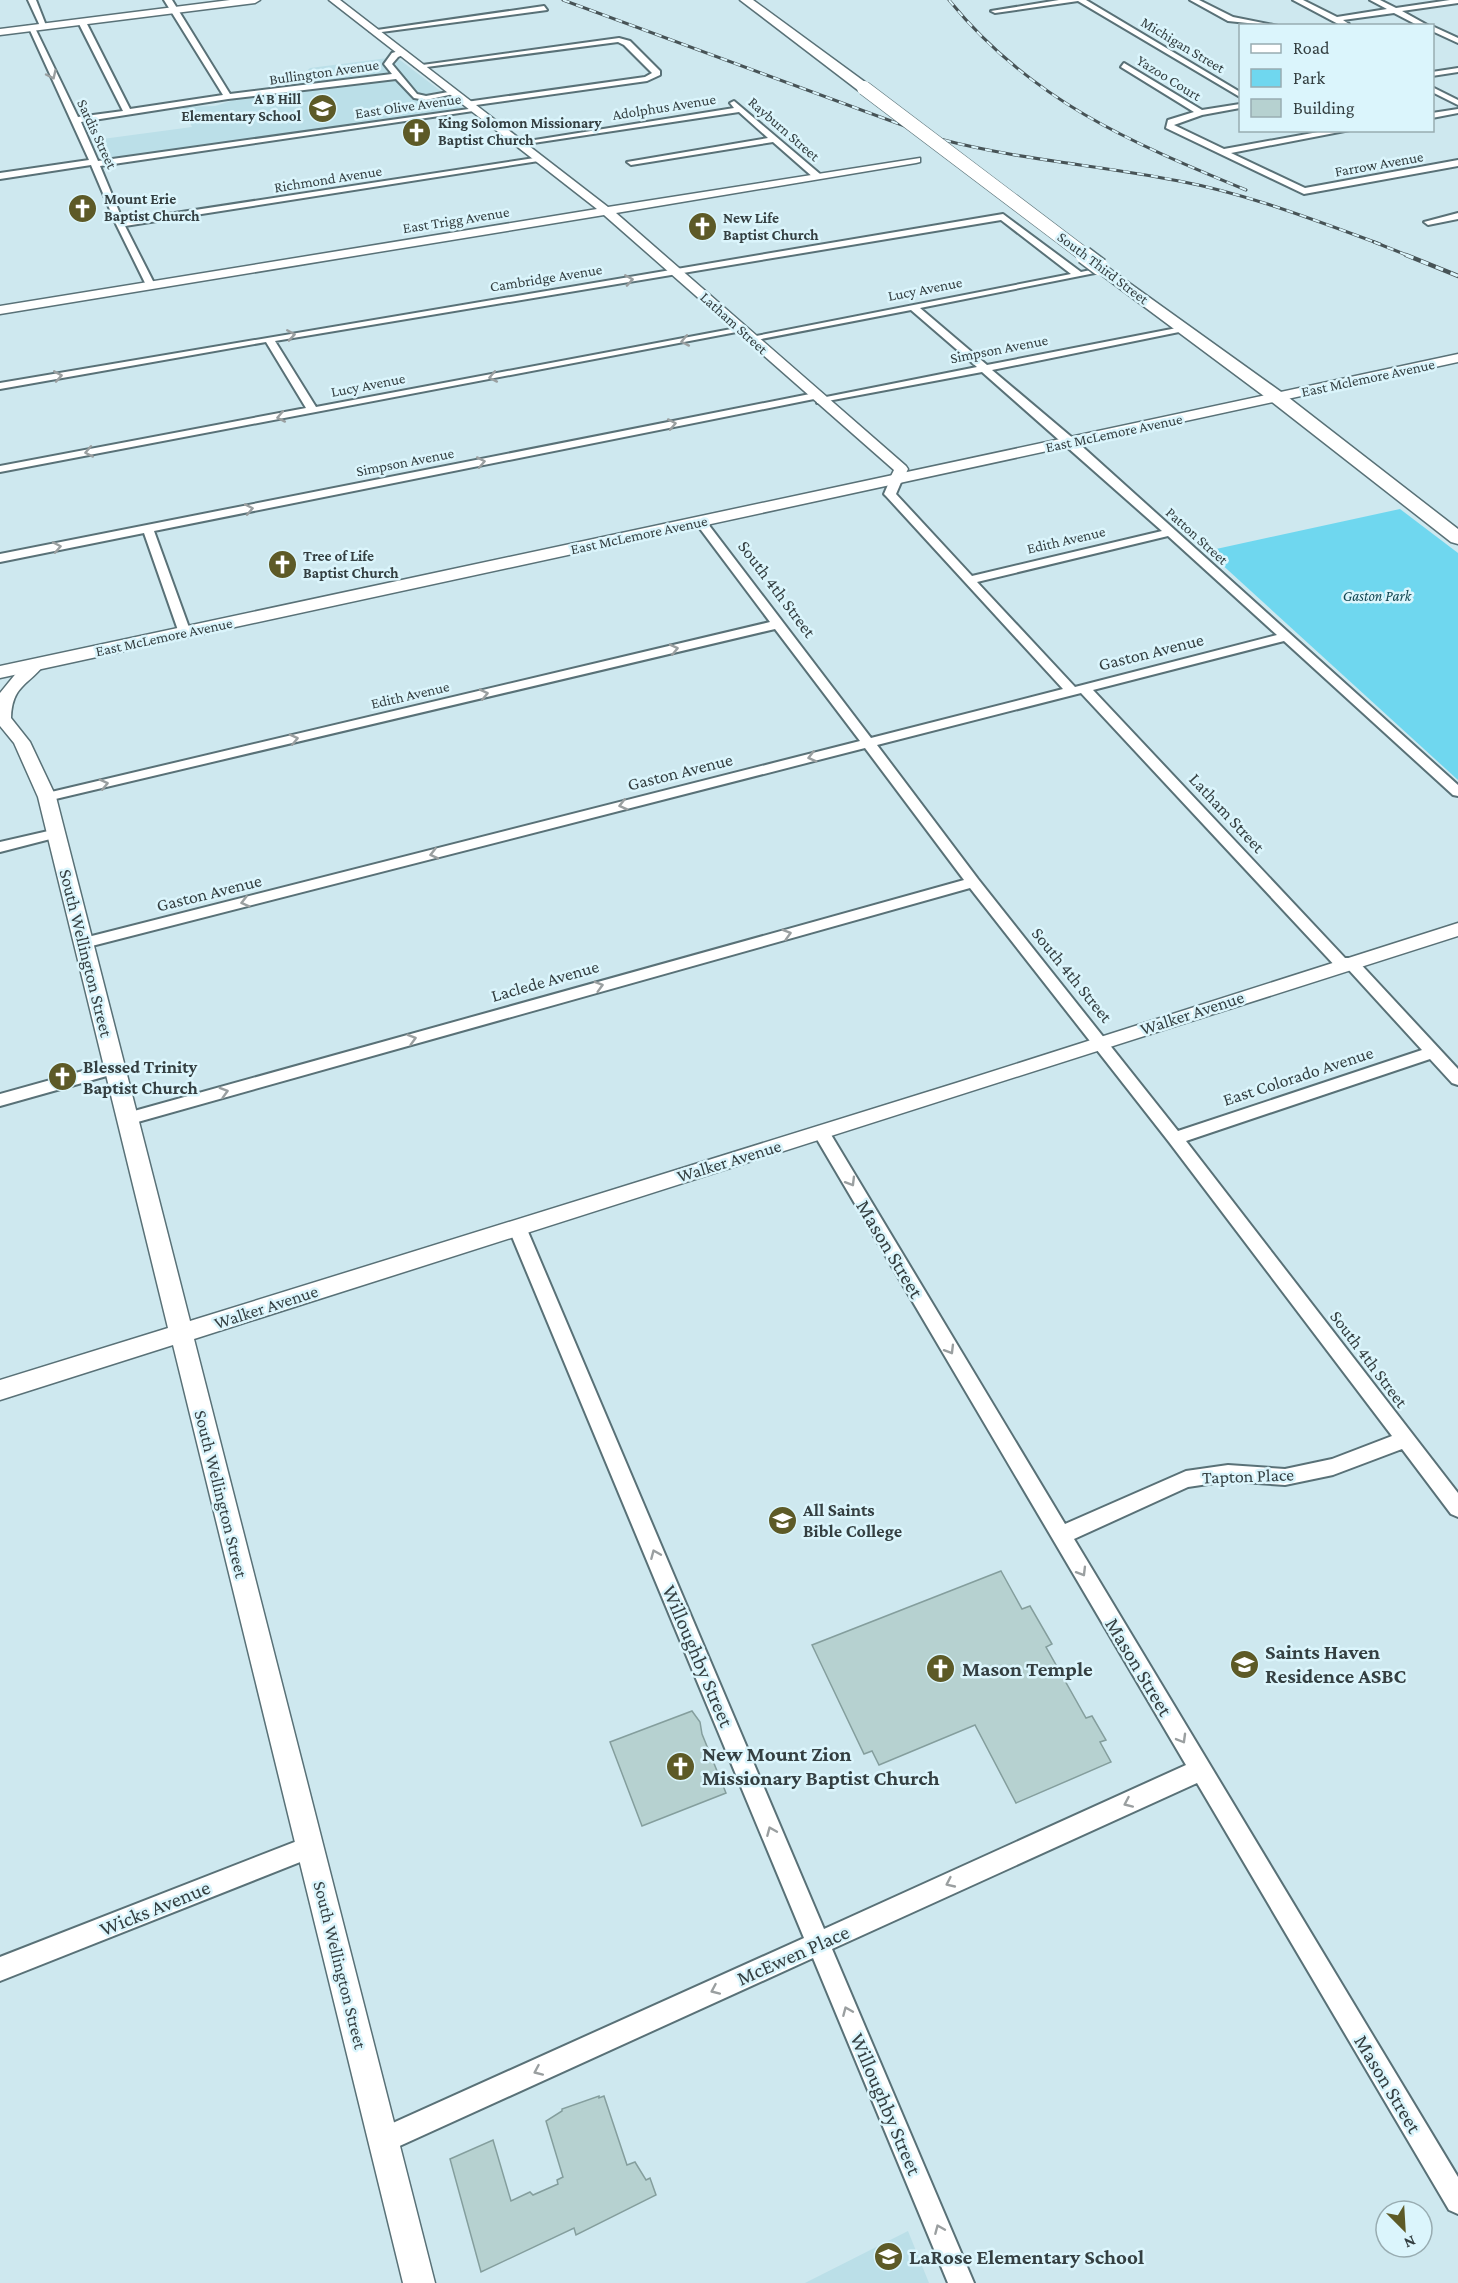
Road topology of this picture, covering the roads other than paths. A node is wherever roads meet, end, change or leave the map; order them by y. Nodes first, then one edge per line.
1 (32, 0) edge
2 (168, 0) edge
3 (255, 0) edge
4 (334, 0) edge
5 (746, 0) edge
6 (1075, 0) edge
7 (1081, 0) edge
8 (1194, 0) edge
9 (1297, 0) edge
10 (1374, 0) edge
11 (1443, 1) edge
12 (1458, 1) edge
13 (544, 8) dead end
14 (1458, 9) edge
15 (174, 10) junction
16 (1396, 10) junction
17 (995, 11) dead end
18 (1337, 20) junction
19 (82, 22) junction
20 (1262, 24) edge
21 (1344, 24) edge
22 (1422, 24) edge
23 (44, 26) junction
24 (31, 28) junction
25 (1434, 29) edge
26 (0, 32) edge
27 (374, 32) junction
28 (1458, 41) edge
29 (402, 52) junction
30 (1124, 65) dead end
31 (419, 66) junction
32 (1458, 70) edge
33 (1435, 72) edge
34 (398, 75) junction
35 (1434, 90) edge
36 (454, 93) junction
37 (1239, 94) edge
38 (228, 97) junction
39 (1458, 103) edge
40 (737, 106) joint
41 (1239, 106) edge
42 (472, 107) junction
43 (127, 111) junction
44 (1458, 111) edge
45 (1201, 113) junction
46 (1434, 116) edge
47 (76, 120) junction
48 (1335, 132) edge
49 (775, 140) junction
50 (520, 143) junction
51 (1222, 152) junction
52 (541, 160) junction
53 (916, 160) dead end
54 (631, 162) dead end
55 (95, 163) junction
56 (1458, 163) edge
57 (1, 174) edge
58 (817, 176) junction
59 (606, 211) junction
60 (1458, 216) edge
61 (1428, 222) dead end
62 (120, 224) junction
63 (1102, 269) junction
64 (676, 272) junction
65 (1079, 275) junction
66 (150, 285) junction
67 (913, 307) junction
68 (0, 310) edge
69 (1184, 328) junction
70 (747, 334) junction
71 (269, 339) junction
72 (1458, 358) edge
73 (983, 368) junction
74 (0, 386) edge
75 (818, 398) junction
76 (1278, 398) junction
77 (313, 411) junction
78 (1071, 442) junction
79 (0, 469) edge
80 (896, 480) junction
81 (701, 522) junction
82 (148, 529) junction
83 (1171, 532) junction
84 (1458, 538) edge
85 (0, 558) edge
86 (969, 580) junction
87 (779, 624) junction
88 (186, 633) junction
89 (1285, 637) junction
90 (36, 664) junction
91 (0, 672) edge
92 (1077, 688) junction
93 (1, 717) edge
94 (868, 742) junction
95 (1458, 792) edge
96 (47, 797) junction
97 (57, 833) junction
98 (0, 847) edge
99 (973, 882) junction
100 (1458, 929) edge
101 (84, 943) junction
102 (1347, 964) junction
103 (1101, 1042) junction
104 (1432, 1052) junction
105 (115, 1068) junction
106 (1458, 1079) edge
107 (0, 1100) edge
108 (127, 1119) junction
109 (821, 1132) junction
110 (1175, 1138) junction
111 (517, 1227) junction
112 (181, 1334) junction
113 (0, 1390) edge
114 (1406, 1439) junction
115 (1458, 1508) edge
116 (1060, 1536) junction
117 (1200, 1770) junction
118 (310, 1846) junction
119 (819, 1944) junction
120 (0, 1969) edge
121 (384, 2140) junction
122 (1458, 2201) edge
123 (419, 2283) edge
124 (961, 2283) edge

1 - 23 street
2 - 15 street
3 - 15 main road
4 - 27 street, Latham Street
5 - 63 main road, South Third Street, bridge
6 - 17 street
7 - 37 street, Michigan Street
8 - 20 street
9 - 18 street
10 - 16 street
11 - 12 street
11 - 14 street
11 - 16 street
13 - 27 street
15 - 19 main road
15 - 38 street
16 - 18 street
16 - 22 street
18 - 21 street
19 - 23 main road
19 - 43 street
23 - 24 main road
24 - 26 main road
24 -> 47 street, Sardis Street
25 - 28 street
27 - 29 street, Latham Street
29 - 31 street, Latham Street
29 - 34 street, Bullington Avenue
30 - 45 street, Yazoo Court
31 - 36 street, Latham Street
31 - 42 street, East Olive Avenue
32 - 33 street
34 - 36 street, Bullington Avenue
34 - 38 street, Bullington Avenue
35 - 39 street
36 - 42 street, Latham Street
38 - 43 street, Bullington Avenue
40 - 49 street, Rayburn Street
40 - 50 street, Adolphus Avenue
41 - 45 street
42 - 50 street, Latham Street
42 - 55 street, East Olive Avenue
43 - 47 street, Bullington Avenue
44 - 46 street
45 - 51 street
47 - 55 street, Sardis Street
48 - 51 street
49 - 54 street
49 - 58 street, Rayburn Street
50 - 52 street, Latham Street
51 - 56 street, Farrow Avenue
52 - 59 street, Latham Street
52 - 62 street, Richmond Avenue
53 - 58 street, East Trigg Avenue
55 - 57 street, East Olive Avenue
55 - 62 street, Sardis Street
58 - 59 street, East Trigg Avenue
59 - 64 street, Latham Street
59 - 66 street, East Trigg Avenue
60 - 61 street
62 - 66 street, Sardis Street
63 - 65 street, Lucy Avenue
63 - 69 main road, South Third Street
64 - 65 street, Cambridge Avenue
64 - 70 street, Latham Street
71 -> 64 street, Cambridge Avenue
65 - 67 street, Lucy Avenue
66 - 68 street, East Trigg Avenue
67 - 70 street, Lucy Avenue
67 - 73 street, Patton Street
69 - 73 street, Simpson Avenue
69 - 76 main road, South Third Street
70 - 75 street, Latham Street
70 -> 77 street, Lucy Avenue
74 -> 71 street, Cambridge Avenue
71 - 77 street
72 - 76 main road, East Mclemore Avenue
73 - 75 street, Simpson Avenue
73 - 78 street, Patton Street
75 - 80 street, Latham Street
82 -> 75 street, Simpson Avenue
76 - 78 main road, East McLemore Avenue
76 - 84 main road, South Third Street
77 -> 79 street, Lucy Avenue
78 - 80 main road, East McLemore Avenue
78 - 83 street, Patton Street
80 - 81 main road, East McLemore Avenue
80 - 86 street, Latham Street
81 - 87 street, South 4th Street
81 - 88 main road, East McLemore Avenue
85 -> 82 street, Simpson Avenue
82 - 88 street
83 - 86 street, Edith Avenue
83 - 89 street, Patton Street
86 - 92 street, Latham Street
87 - 94 street, South 4th Street
96 -> 87 street, Edith Avenue
88 - 90 main road, East McLemore Avenue
89 - 92 street, Gaston Avenue
89 - 95 street, Patton Street
90 - 91 main road, East McLemore Avenue
90 - 93 street
92 - 94 street, Gaston Avenue
92 - 102 street, Latham Street
93 - 96 street, South Wellington Street
94 - 99 street, South 4th Street
94 -> 101 street, Gaston Avenue
96 - 97 street, South Wellington Street
97 - 98 street
97 - 101 street, South Wellington Street
99 - 103 street, South 4th Street
108 -> 99 street, Laclede Avenue
100 - 102 street, Walker Avenue
101 - 105 street, South Wellington Street
102 - 103 street, Walker Avenue
102 - 104 street, Latham Street
103 - 109 street, Walker Avenue
103 - 110 street, South 4th Street
104 - 106 street, Latham Street
104 - 110 street, East Colorado Avenue
105 - 107 street
105 - 108 street, South Wellington Street
108 - 112 street, South Wellington Street
109 - 111 street, Walker Avenue
109 -> 116 street, Mason Street
110 - 114 street, South 4th Street
111 - 112 street, Walker Avenue
119 -> 111 street, Willoughby Street
112 - 113 street, Walker Avenue
112 - 118 street, South Wellington Street
114 - 115 street, South 4th Street
114 - 116 street, Tapton Place
116 -> 117 street, Mason Street
117 -> 119 street, McEwen Place
117 - 122 street, Mason Street
118 - 120 street, Wicks Avenue
118 - 121 street, South Wellington Street
119 -> 121 street, McEwen Place
124 -> 119 street, Willoughby Street
121 - 123 street, South Wellington Street

